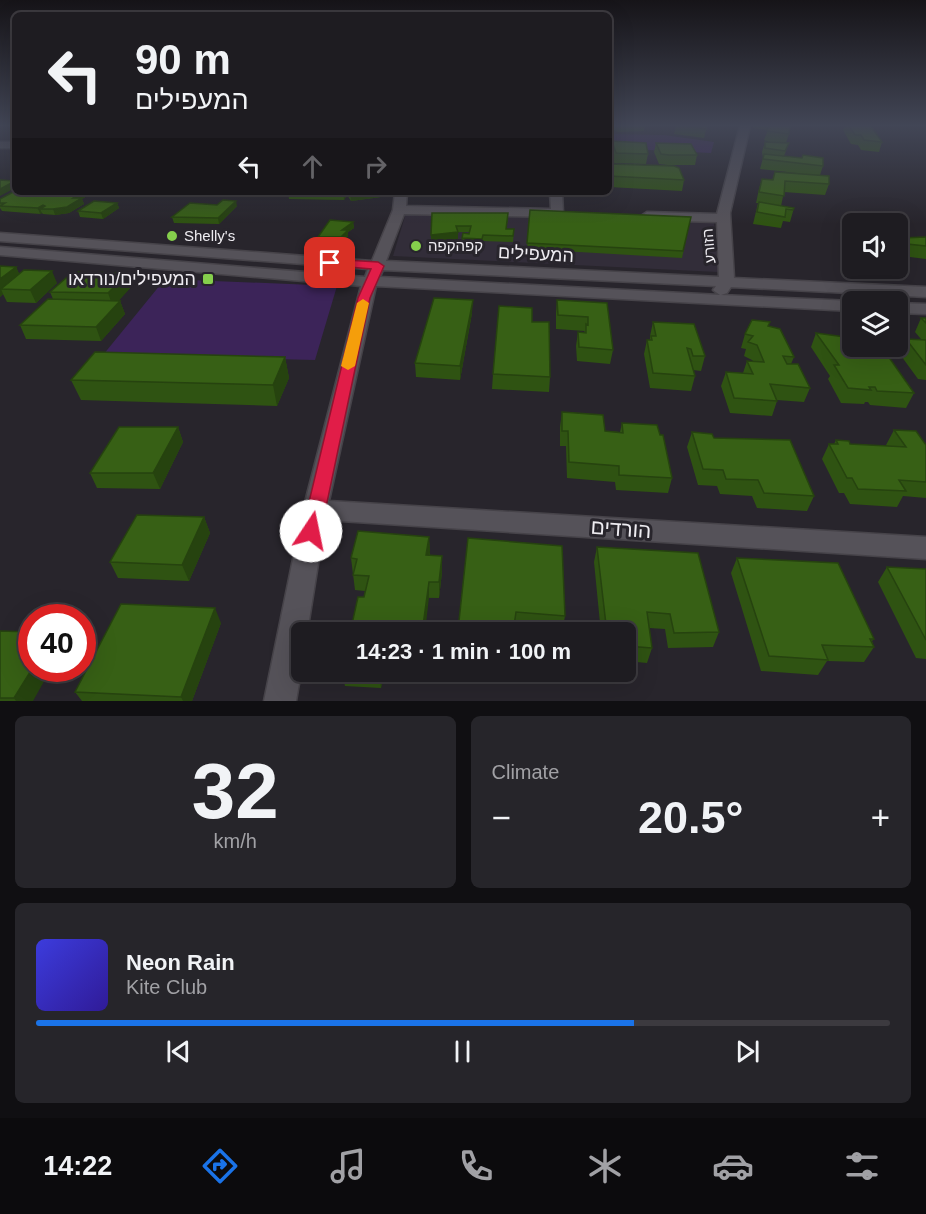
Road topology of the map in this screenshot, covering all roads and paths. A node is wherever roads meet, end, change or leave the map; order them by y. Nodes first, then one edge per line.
1 (737, 159) edge
2 (402, 195) edge
3 (557, 195) edge
4 (399, 210) junction
5 (628, 215) edge
6 (723, 218) junction
7 (0, 237) edge
8 (39, 240) junction
9 (0, 251) edge
10 (375, 274) junction
11 (727, 282) junction
12 (926, 292) edge
13 (684, 298) junction
14 (842, 306) edge
15 (908, 308) edge
16 (926, 309) edge
17 (315, 510) junction
18 (926, 548) edge
19 (280, 701) edge

1 - 6 street, הזורע
2 - 4 street
3 - 4 street
4 - 10 street
5 - 6 street
6 - 11 street, הזורע
7 - 8 street, המעפילים
8 - 9 street
8 - 10 street, המעפילים
9 - 10 street, המעפילים
10 - 11 street, המעפילים
10 - 13 street, המעפילים
10 - 17 street
11 - 12 street, המעפילים
11 - 13 street, הזורע
13 - 14 street, המעפילים
15 - 16 street
17 - 18 street, הורדים
17 - 19 street

